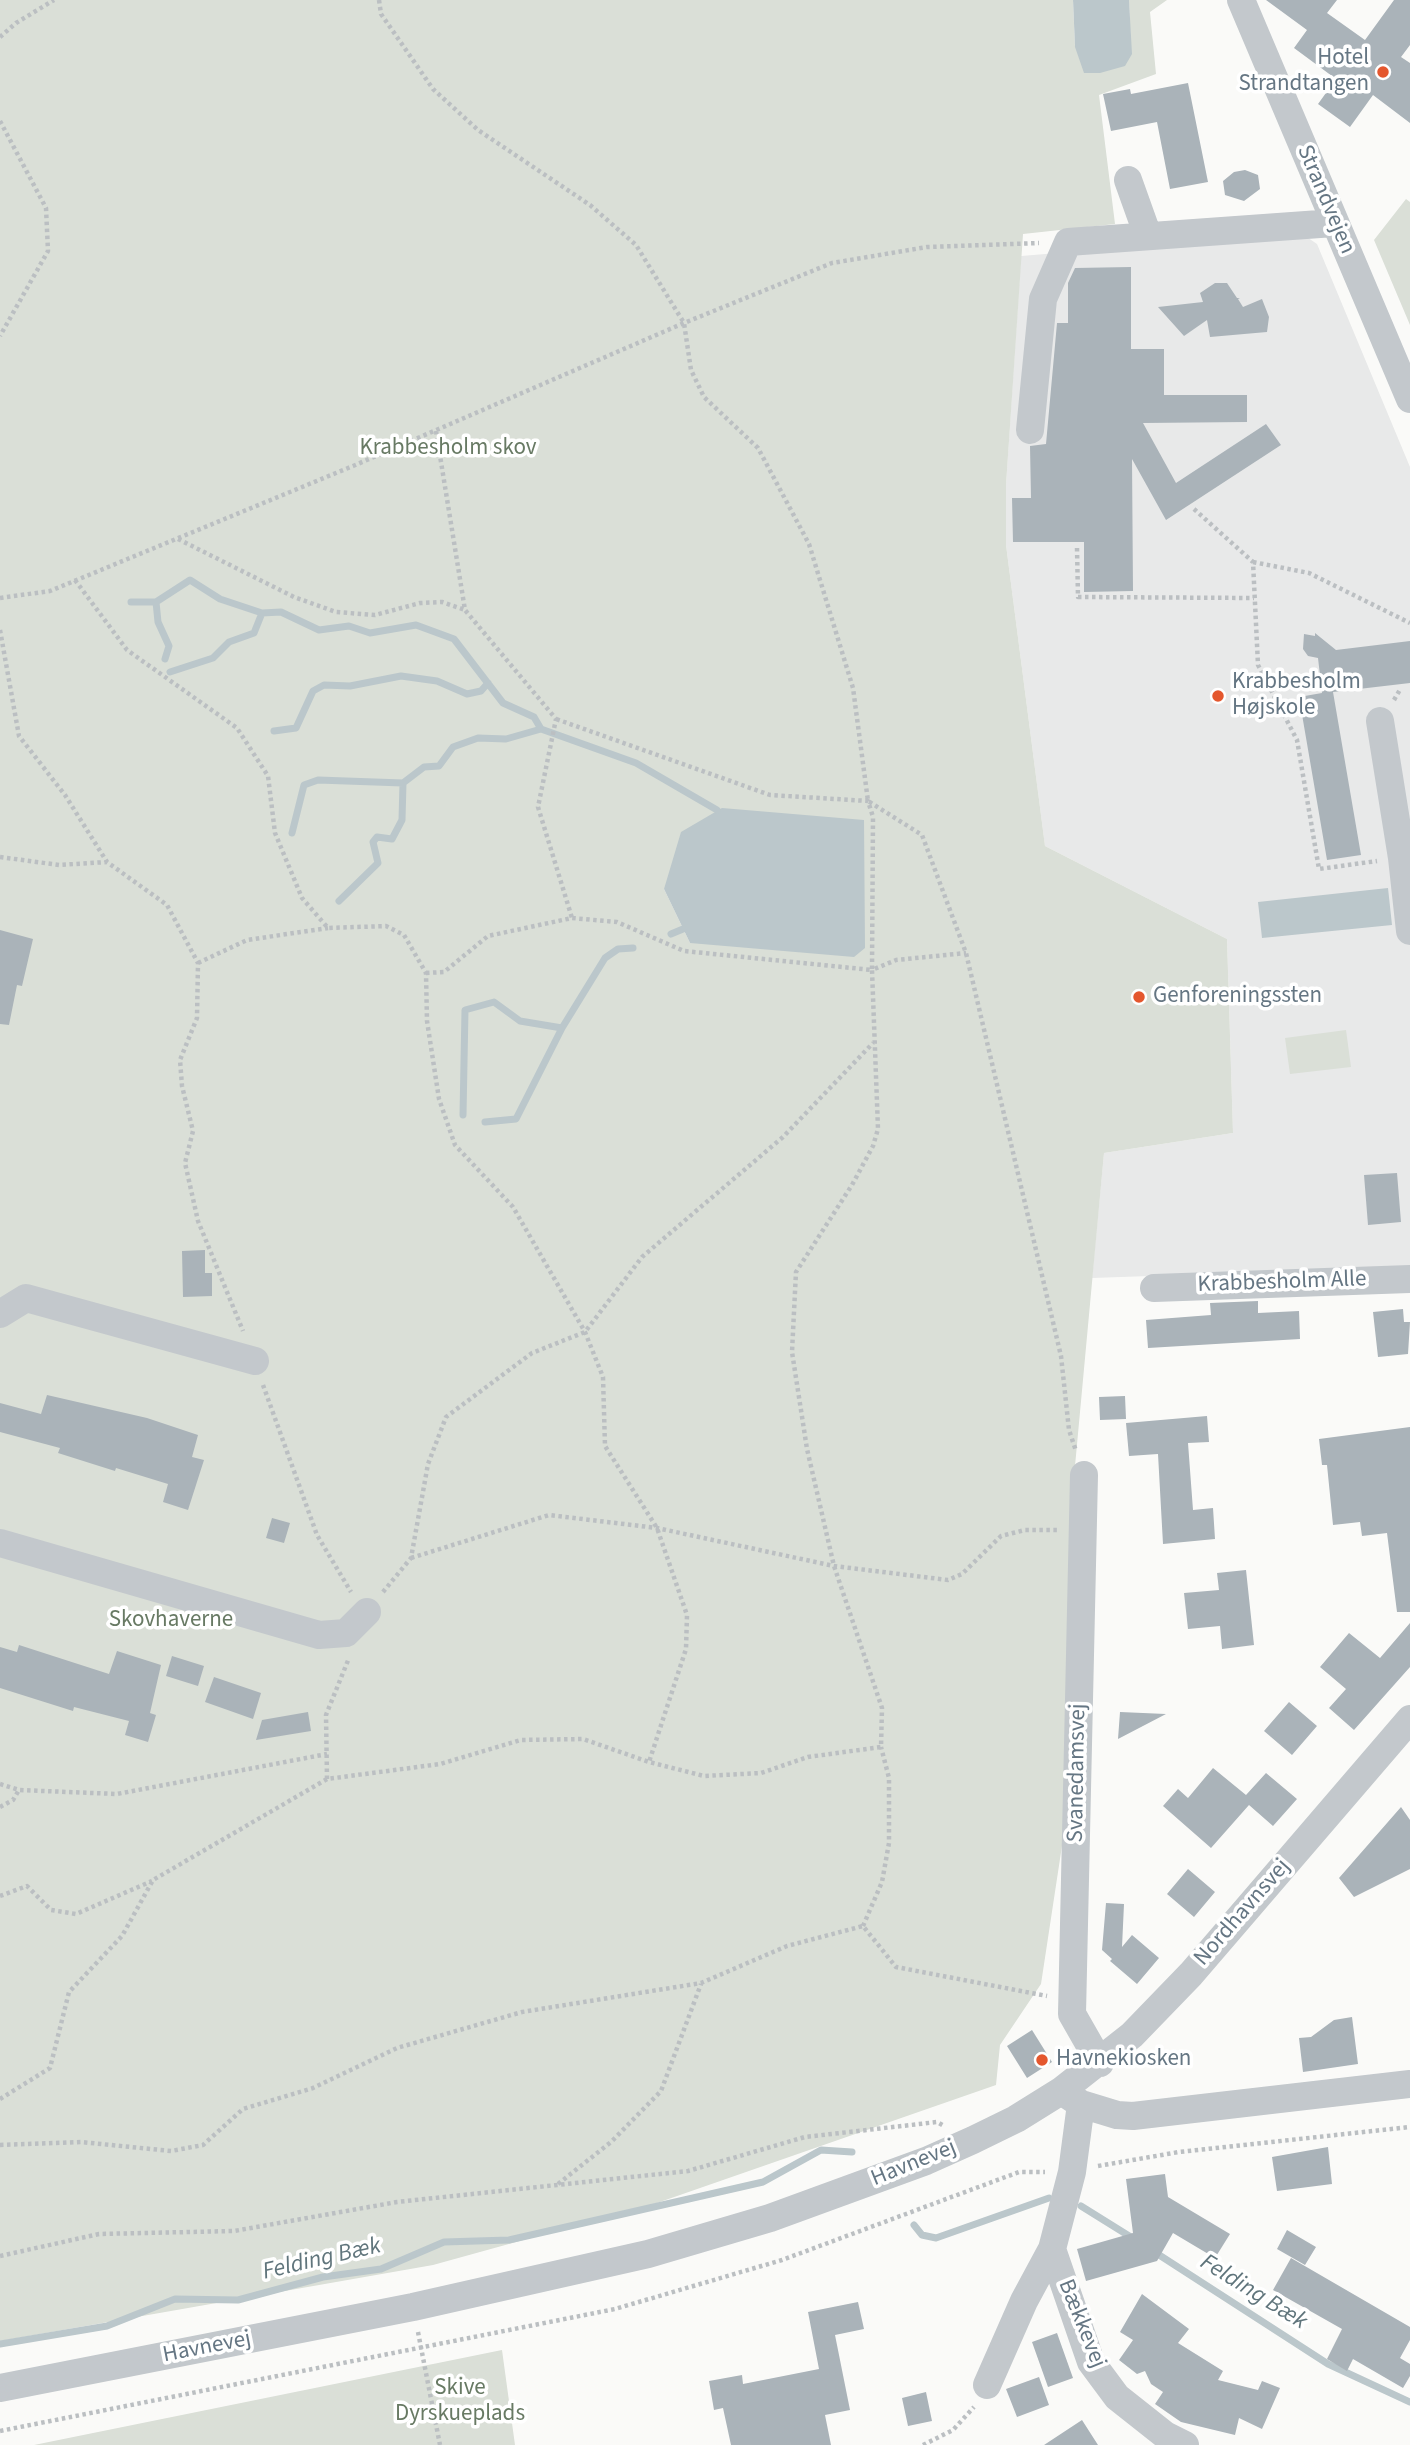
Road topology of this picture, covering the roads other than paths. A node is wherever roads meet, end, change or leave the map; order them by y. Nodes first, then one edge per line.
1 (1241, 0) edge
2 (1128, 180) dead end
3 (1334, 223) junction
4 (1148, 236) junction
5 (1410, 400) edge
6 (1030, 430) dead end
7 (1380, 721) dead end
8 (1410, 931) edge
9 (1410, 1279) edge
10 (1154, 1288) dead end
11 (0, 1314) edge
12 (255, 1361) road end
13 (1084, 1475) road end
14 (0, 1543) edge
15 (367, 1612) road end
16 (1410, 1719) edge
17 (1100, 2063) junction
18 (1410, 2084) edge
19 (1071, 2098) junction
20 (1052, 2249) junction
21 (987, 2385) road end
22 (0, 2388) edge
23 (1185, 2445) edge

1 - 3 street, Strandvejen
2 - 4 street
3 - 4 street
3 - 5 street, Strandvejen
4 - 6 street
7 - 8 street
9 - 10 street, Krabbesholm Alle
11 - 12 street
13 - 17 street, Svanedamsvej
14 - 15 street
16 - 17 street, Nordhavnsvej
17 - 19 street, Nordhavnsvej
18 - 19 street
19 - 20 street, Bækkevej
19 - 22 street, Havnevej
20 - 21 street, Bækkevej
20 - 23 street, Bækkevej

